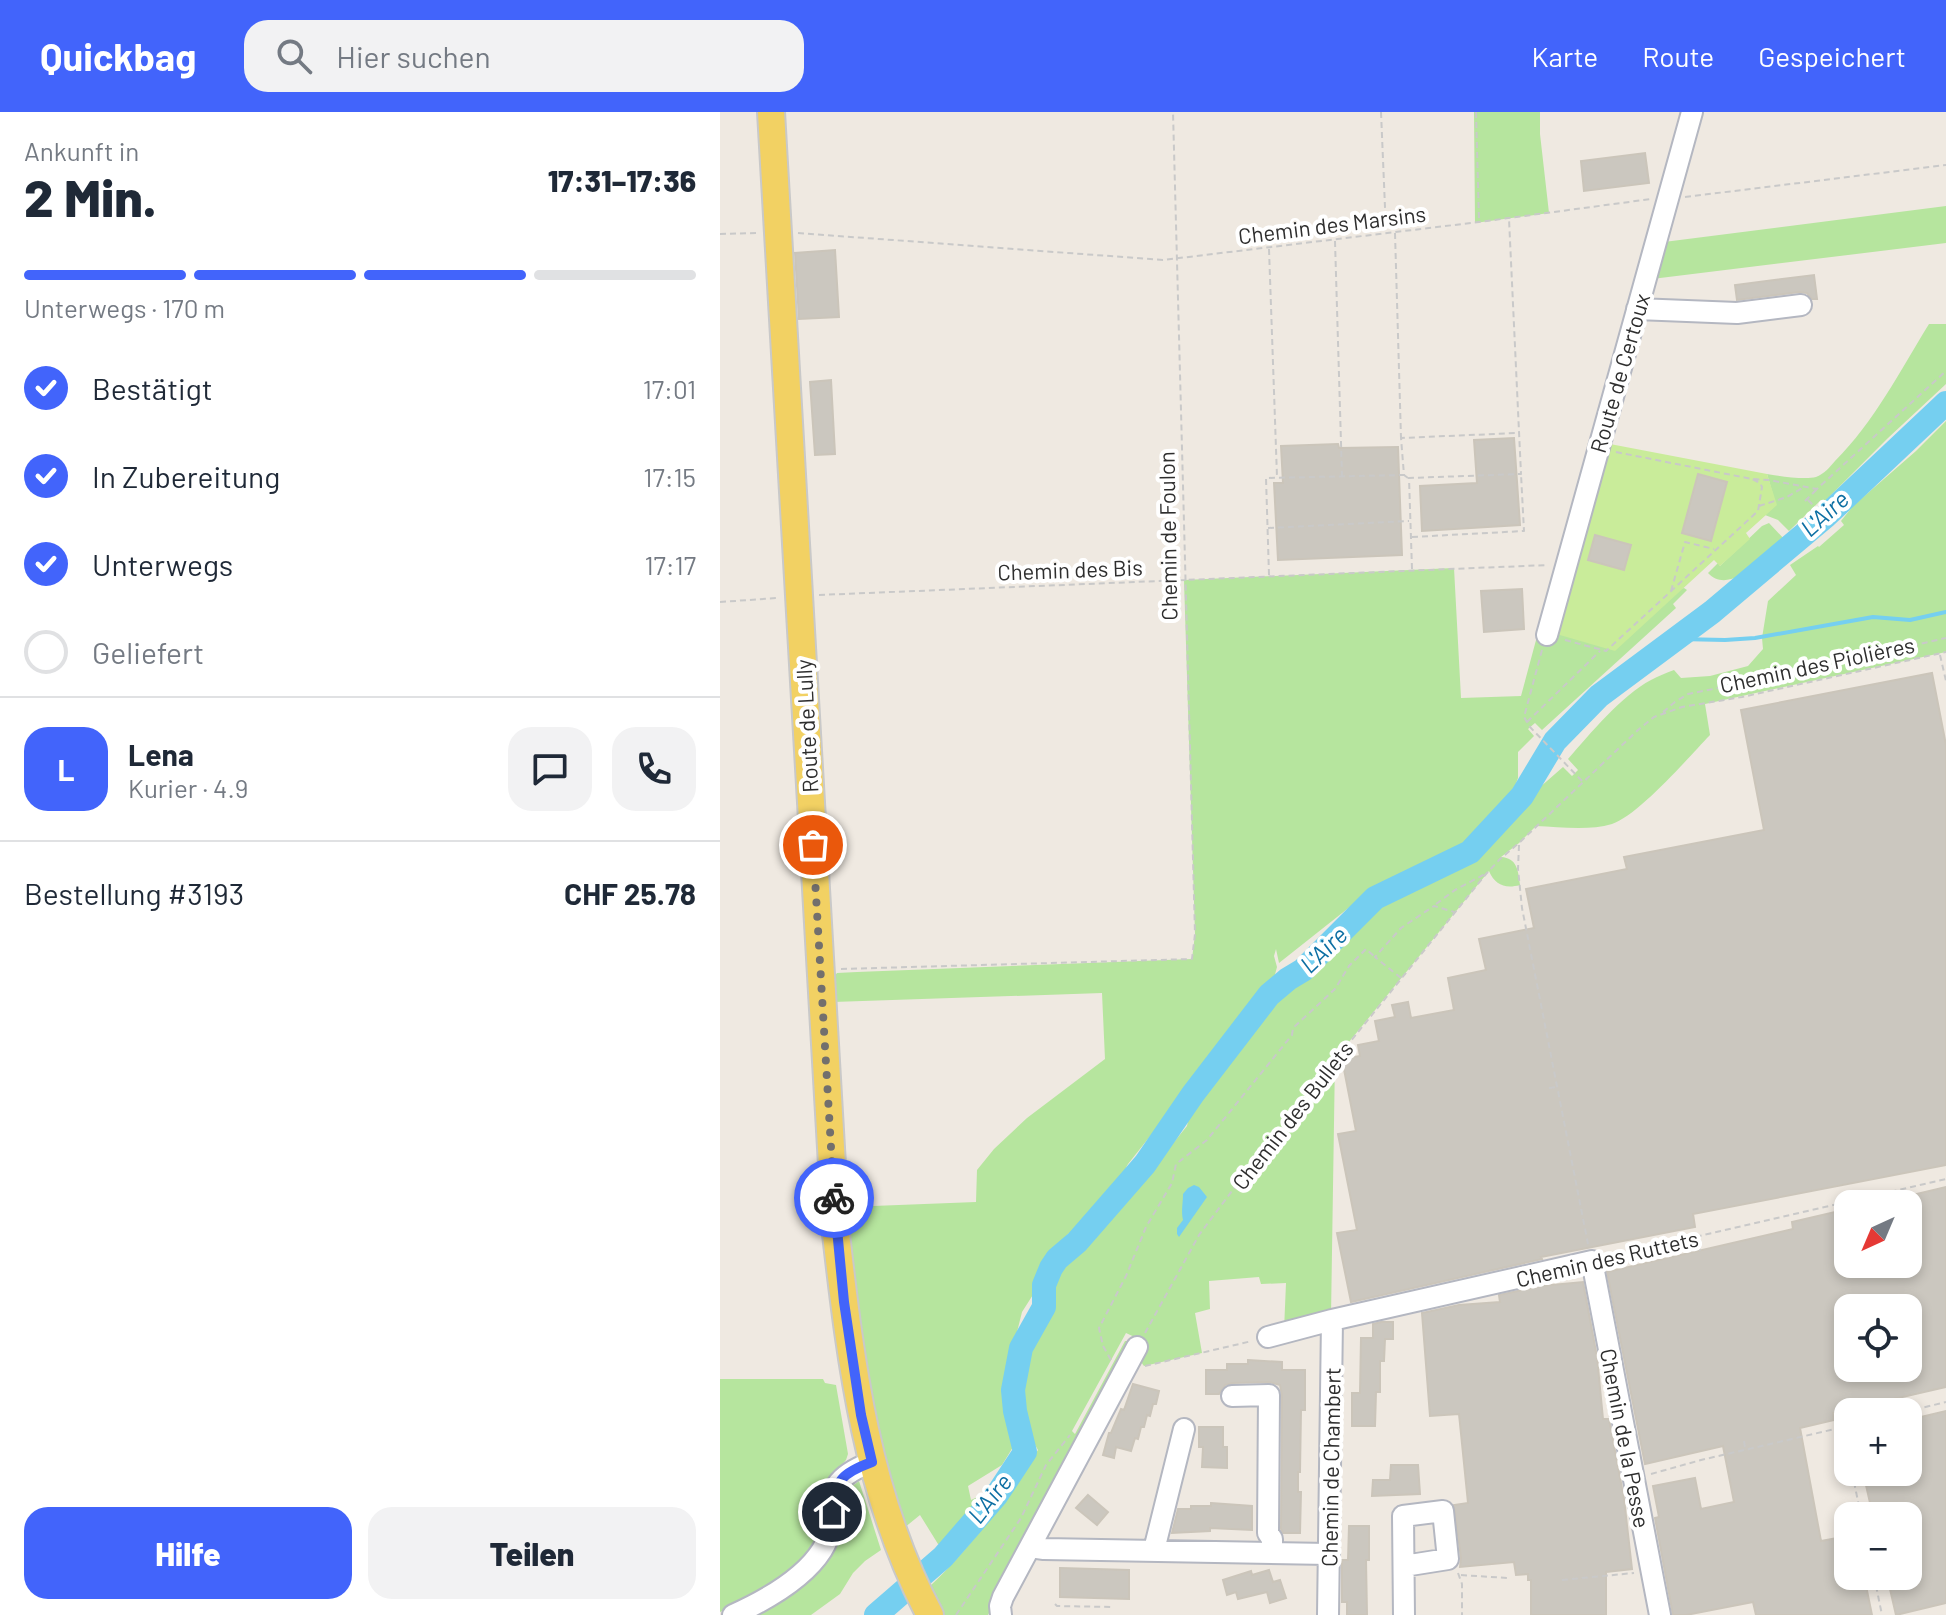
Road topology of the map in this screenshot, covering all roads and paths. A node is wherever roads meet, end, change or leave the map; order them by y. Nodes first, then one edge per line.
1 (771, 112) edge
2 (1173, 112) edge
3 (1381, 112) edge
4 (1476, 112) edge
5 (1692, 112) edge
6 (1946, 165) edge
7 (1669, 197) junction
8 (1509, 218) junction
9 (1479, 222) junction
10 (778, 232) junction
11 (1395, 232) junction
12 (1387, 233) junction
13 (720, 234) edge
14 (1335, 240) junction
15 (1269, 248) junction
16 (1176, 259) junction
17 (1801, 305) dead end
18 (1637, 309) junction
19 (1946, 371) edge
20 (1518, 433) junction
21 (1401, 438) junction
22 (1598, 449) junction
23 (1521, 474) junction
24 (1404, 475) junction
25 (1342, 476) junction
26 (1277, 477) junction
27 (1409, 478) junction
28 (1752, 479) junction
29 (1805, 486) junction
30 (1817, 489) junction
31 (1759, 506) junction
32 (1817, 509) dead end
33 (1410, 521) junction
34 (1267, 528) junction
35 (1411, 537) junction
36 (1716, 550) junction
37 (1565, 567) junction
38 (1412, 570) junction
39 (1269, 576) junction
40 (1184, 580) junction
41 (1670, 592) junction
42 (799, 596) junction
43 (720, 602) edge
44 (1547, 635) junction
45 (1946, 638) edge
46 (1602, 650) junction
47 (1946, 652) edge
48 (1940, 654) junction
49 (1946, 681) edge
50 (1694, 705) joint
51 (1663, 713) junction
52 (1526, 723) junction
53 (1583, 783) junction
54 (1519, 843) junction
55 (1486, 874) junction
56 (1434, 906) junction
57 (1455, 912) junction
58 (1375, 957) junction
59 (838, 969) dead end
60 (1402, 979) junction
61 (1559, 1087) junction
62 (1549, 1088) dead end
63 (1946, 1179) edge
64 (1697, 1237) junction
65 (1700, 1251) dead end
66 (1592, 1261) junction
67 (1332, 1320) junction
68 (1268, 1337) joint
69 (1137, 1347) joint
70 (1118, 1365) junction
71 (1232, 1396) dead end
72 (1946, 1402) edge
73 (1922, 1408) edge
74 (1184, 1429) dead end
75 (1834, 1429) edge
76 (1072, 1432) dead end
77 (1744, 1441) dead end
78 (1746, 1449) junction
79 (872, 1462) junction
80 (1633, 1479) junction
81 (1030, 1547) junction
82 (1154, 1550) junction
83 (1272, 1553) junction
84 (1329, 1554) junction
85 (1404, 1566) junction
86 (1454, 1567) junction
87 (1651, 1572) junction
88 (1507, 1578) dead end
89 (1562, 1580) dead end
90 (1877, 1590) edge
91 (1055, 1604) dead end
92 (1112, 1607) dead end
93 (733, 1615) edge
94 (930, 1615) edge
95 (956, 1615) edge
96 (1001, 1615) edge
97 (1328, 1615) edge
98 (1404, 1615) edge
99 (1462, 1615) edge
100 (1660, 1615) edge
101 (1882, 1615) edge

1 - 10 main road, Route de Lully
2 - 16 path, Chemin de Foulon
3 - 12 path
4 - 9 path
5 - 7 street, Route de Certoux
6 - 7 path, Chemin des Marsins
7 - 8 path, Chemin des Marsins
7 - 18 street, Route de Certoux
8 - 9 path, Chemin des Marsins
8 - 20 path
9 - 11 path, Chemin des Marsins
10 - 13 path, Chemin des Marsins
10 - 16 path, Chemin des Marsins
10 - 42 main road, Route de Lully
11 - 12 path, Chemin des Marsins
11 - 21 path
12 - 14 path, Chemin des Marsins
14 - 15 path, Chemin des Marsins
14 - 25 path
15 - 16 path, Chemin des Marsins
15 - 26 path
16 - 40 path, Chemin de Foulon
17 - 18 street
18 - 22 street, Route de Certoux
19 - 30 path
20 - 21 path
20 - 23 path
21 - 24 path
22 - 28 path
22 - 37 street, Route de Certoux
23 - 27 path
23 - 35 path
24 - 25 path
24 - 27 path
25 - 26 path
26 - 34 path
27 - 33 path
28 - 29 path
28 - 31 path
29 - 30 path
29 - 31 path
30 - 32 path
31 - 36 path
33 - 34 path
33 - 35 path
34 - 39 path
35 - 38 path
36 - 41 path
36 - 41 path
37 - 38 path, Chemin des Bis
37 - 44 street, Route de Certoux
38 - 39 path, Chemin des Bis
39 - 40 path, Chemin des Bis
40 - 42 path, Chemin des Bis
40 - 59 path, Chemin de Foulon
41 - 46 path
42 - 43 path, Chemin des Bis
42 - 79 main road, Route de Lully
44 - 46 path
44 - 52 path
45 - 51 path
46 - 52 path
47 - 48 path, Chemin des Piolières
48 - 49 path
48 - 50 path, Chemin des Piolières
50 - 51 path, Chemin des Bullets
51 - 53 path, Chemin des Bullets
52 - 53 path
53 - 54 path, Chemin des Bullets
54 - 55 path, Chemin des Bullets
54 - 61 path
55 - 56 path
55 - 57 path, Chemin des Bullets
56 - 57 path
56 - 58 path
57 - 60 path, Chemin des Bullets
58 - 60 path
58 - 70 path
60 - 69 path, Chemin des Bullets
61 - 62 path
61 - 66 path
63 - 64 path, Chemin des Ruttets
64 - 65 path
64 - 66 path, Chemin des Ruttets
66 - 67 street, Chemin des Ruttets
66 - 80 street, Chemin de la Pesse
67 - 68 street, Chemin des Ruttets
67 - 84 street, Chemin de Chambert
68 - 70 path
69 - 70 street
70 - 81 street
71 - 83 street
72 - 73 path
74 - 82 street
75 - 78 path
76 - 95 path
77 - 78 path
78 - 80 path
79 - 93 street
79 - 94 main road, Route de Lully
80 - 87 street, Chemin de la Pesse
81 - 82 street
81 - 96 street
82 - 83 street
83 - 84 street
84 - 97 street, Chemin de Chambert
85 - 86 street
85 - 86 street
85 - 98 street
86 - 88 path
86 - 99 path
87 - 89 path
87 - 100 street, Chemin de la Pesse
90 - 101 path
91 - 92 path

